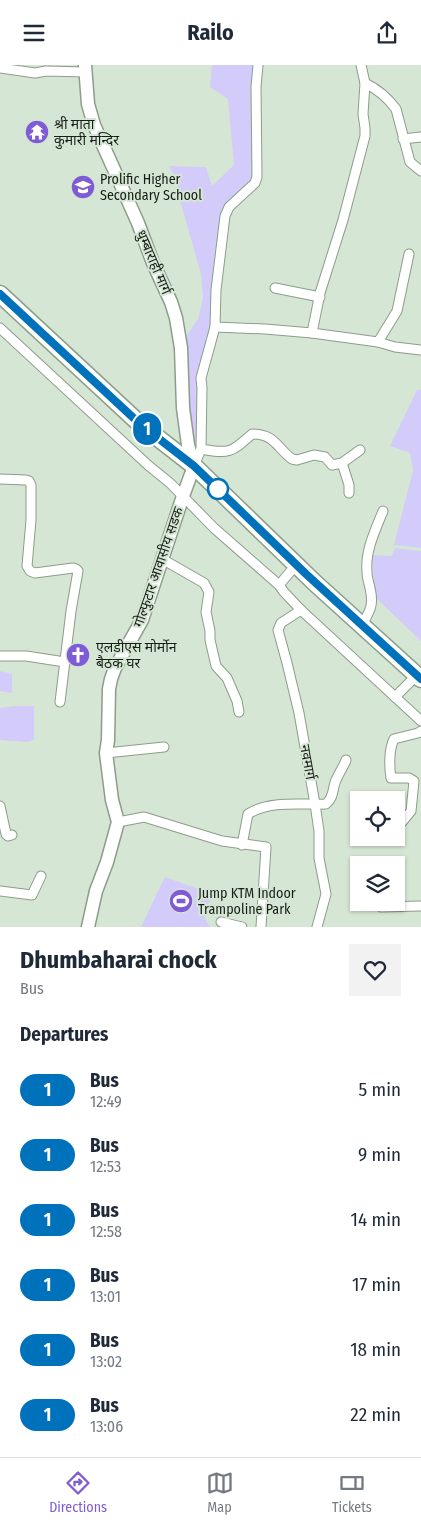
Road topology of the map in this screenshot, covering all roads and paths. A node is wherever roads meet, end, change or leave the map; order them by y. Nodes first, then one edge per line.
1 (258, 65) edge
2 (360, 65) edge
3 (0, 68) edge
4 (85, 69) edge
5 (365, 83) junction
6 (421, 137) edge
7 (403, 139) junction
8 (421, 171) edge
9 (409, 254) dead end
10 (275, 288) dead end
11 (0, 293) edge
12 (320, 297) junction
13 (215, 327) junction
14 (0, 328) edge
15 (312, 333) junction
16 (378, 342) junction
17 (421, 350) edge
18 (201, 449) junction
19 (360, 450) dead end
20 (342, 463) junction
21 (194, 466) junction
22 (0, 479) edge
23 (349, 493) dead end
24 (183, 496) junction
25 (382, 511) dead end
26 (162, 559) junction
27 (296, 565) junction
28 (279, 585) junction
29 (301, 610) junction
30 (362, 625) junction
31 (0, 657) edge
32 (65, 662) junction
33 (419, 677) edge
34 (395, 697) junction
35 (60, 702) dead end
36 (239, 712) dead end
37 (421, 721) edge
38 (421, 731) edge
39 (164, 747) dead end
40 (106, 753) junction
41 (346, 760) dead end
42 (315, 804) junction
43 (0, 806) edge
44 (405, 818) edge
45 (118, 822) junction
46 (12, 835) dead end
47 (242, 845) junction
48 (41, 876) dead end
49 (0, 891) edge
50 (405, 906) edge
51 (421, 906) edge
52 (221, 922) dead end
53 (88, 927) edge
54 (242, 927) edge
55 (261, 927) edge
56 (317, 927) edge

1 - 13 street
2 - 5 street
3 - 4 street
4 - 21 main road, धुम्बाराही मार्ग
5 - 7 street
5 - 12 street
6 - 7 street
7 - 8 street
9 - 16 street
10 - 12 street
11 - 21 highway
12 - 15 street
13 - 15 street
13 - 18 street
14 - 24 street
15 - 16 street
16 - 17 street
18 - 20 street
18 - 21 street
19 - 20 street
20 - 23 street
21 - 24 main road, गोल्फुटार आवासीय सडक
21 - 27 highway
22 - 32 street
24 - 26 main road, गोल्फुटार आवासीय सडक
24 - 28 street
25 - 30 street
26 - 36 street
26 - 40 main road, गोल्फुटार आवासीय सडक
27 - 28 street
27 - 30 highway
28 - 29 street
29 - 34 street
29 - 42 street, नवमार्ग
30 - 33 highway
31 - 32 street
32 - 35 street
33 - 34 street
34 - 37 street
38 - 44 street
39 - 40 street
40 - 45 main road, गोल्फुटार आवासीय सडक
41 - 42 street
42 - 47 street
42 - 56 street, नवमार्ग
43 - 46 street
45 - 47 street
45 - 53 main road, गोल्फुटार आवासीय सडक
47 - 55 street
48 - 49 street
50 - 51 street
52 - 54 street

